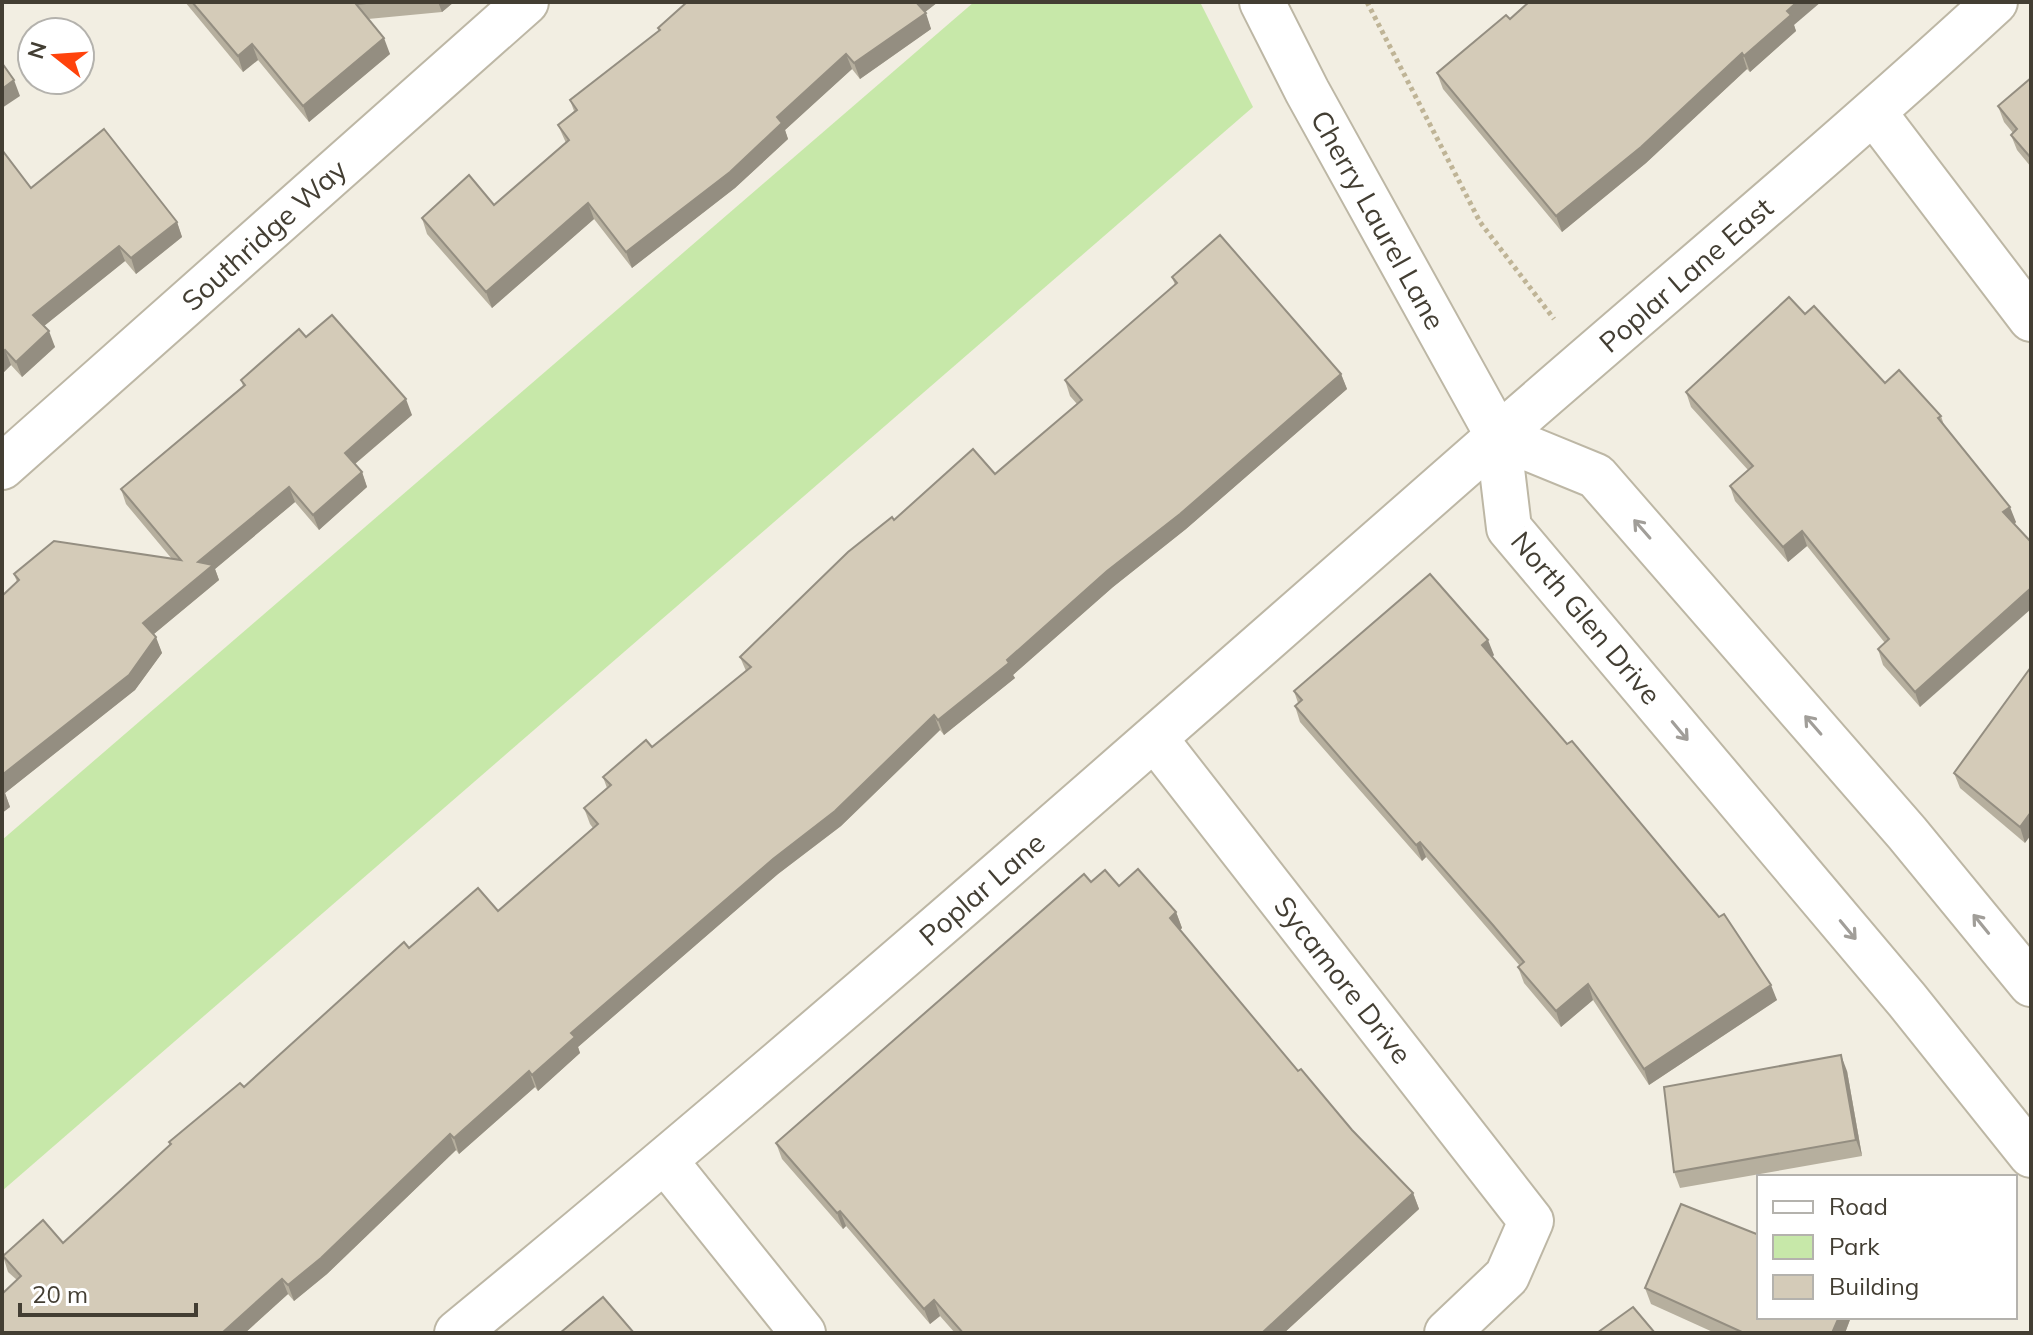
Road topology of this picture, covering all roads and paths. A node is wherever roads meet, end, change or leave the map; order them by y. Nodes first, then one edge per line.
1 (526, 2) edge
2 (1262, 2) edge
3 (1367, 2) edge
4 (1995, 2) edge
5 (1875, 114) junction
6 (2031, 319) edge
7 (1586, 361) junction
8 (1498, 436) junction
9 (2, 467) edge
10 (1156, 740) junction
11 (2031, 984) edge
12 (2031, 1155) edge
13 (666, 1162) junction
14 (457, 1333) edge
15 (803, 1333) edge
16 (1447, 1333) edge

1 - 9 street, Southridge Way
2 - 8 street, Cherry Laurel Lane
3 - 7 path
4 - 5 street, Poplar Lane East
5 - 6 street
5 - 7 street, Poplar Lane East
7 - 8 street, Poplar Lane East
8 - 10 street, Poplar Lane
11 -> 8 street
8 -> 12 street, North Glen Drive
10 - 13 street, Poplar Lane
10 - 16 street, Sycamore Drive
13 - 14 street, Poplar Lane
13 - 15 street

